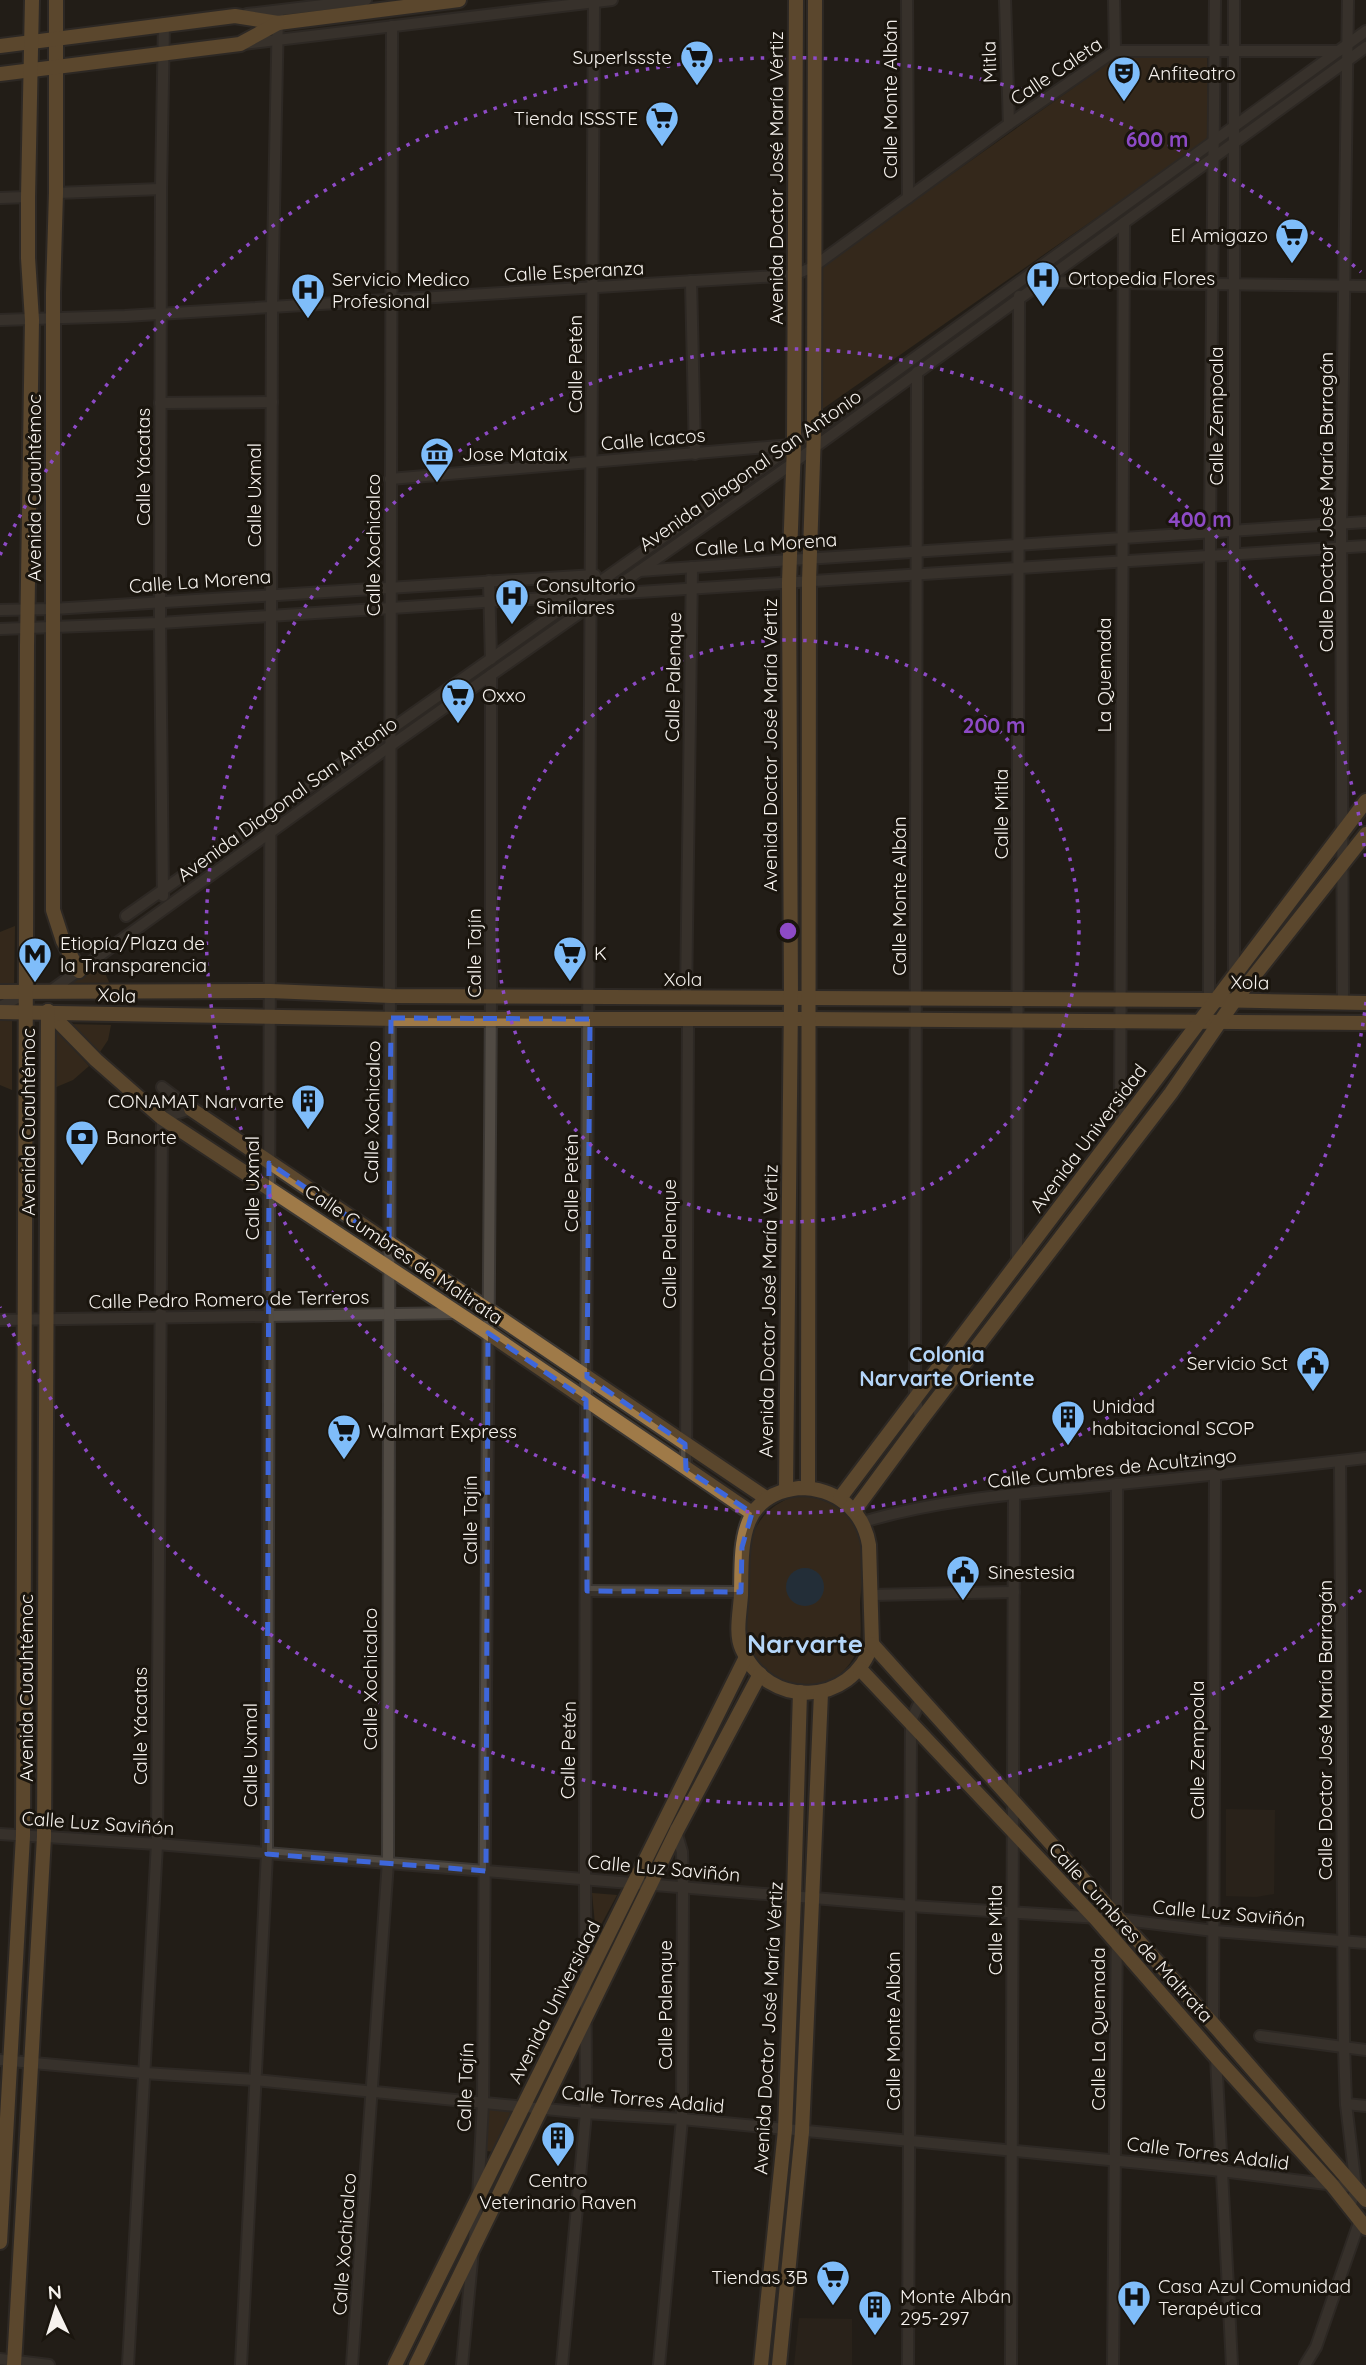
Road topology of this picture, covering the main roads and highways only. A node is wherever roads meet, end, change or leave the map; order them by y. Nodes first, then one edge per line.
1 (32, 0) edge
2 (56, 0) edge
3 (459, 0) edge
4 (796, 0) edge
5 (815, 0) edge
6 (392, 4) edge
7 (278, 17) junction
8 (56, 38) junction
9 (33, 42) junction
10 (0, 46) edge
11 (56, 67) junction
12 (32, 70) junction
13 (0, 74) edge
14 (1366, 801) edge
15 (1366, 834) edge
16 (79, 971) road end
17 (0, 992) edge
18 (26, 993) junction
19 (790, 999) junction
20 (808, 999) junction
21 (1212, 1000) junction
22 (1235, 1000) junction
23 (1366, 1003) edge
24 (0, 1010) edge
25 (48, 1011) junction
26 (26, 1012) junction
27 (790, 1018) junction
28 (808, 1018) junction
29 (1199, 1021) junction
30 (1223, 1021) junction
31 (1366, 1023) edge
32 (1154, 1082) junction
33 (1171, 1093) junction
34 (191, 1109) road end
35 (977, 1316) junction
36 (990, 1328) junction
37 (808, 1488) junction
38 (786, 1489) junction
39 (840, 1498) junction
40 (766, 1499) junction
41 (752, 1513) junction
42 (858, 1517) junction
43 (872, 1644) junction
44 (746, 1657) junction
45 (860, 1669) junction
46 (760, 1674) junction
47 (800, 1692) junction
48 (821, 1693) junction
49 (6, 2060) edge
50 (1361, 2189) edge
51 (1366, 2200) edge
52 (1363, 2224) edge
53 (0, 2242) edge
54 (10, 2361) edge
55 (395, 2365) edge
56 (416, 2365) edge
57 (761, 2365) edge
58 (779, 2365) edge

1 - 9 main road, Avenida Cuauhtémoc
2 - 8 main road, Avenida Cuauhtémoc
3 - 6 main road
4 - 19 main road, Avenida Doctor José María Vértiz
5 - 20 main road, Avenida Doctor José María Vértiz
6 - 7 main road
7 - 8 main road
7 - 11 main road
8 - 9 main road
8 - 11 main road, Avenida Cuauhtémoc
9 - 10 main road
9 - 12 main road, Avenida Cuauhtémoc
11 - 12 main road
11 - 16 main road, Avenida Cuauhtémoc
12 - 13 main road
12 - 18 main road, Avenida Cuauhtémoc
14 - 21 main road, Avenida Universidad
15 - 22 main road, Avenida Universidad
17 - 18 main road, Xola
18 - 19 main road, Xola
18 - 26 main road, Avenida Cuauhtémoc
19 - 20 main road, Xola
19 - 27 main road, Avenida Doctor José María Vértiz
20 - 21 main road, Xola
20 - 28 main road, Avenida Doctor José María Vértiz
21 - 22 main road, Xola
21 - 29 main road, Avenida Universidad
22 - 23 main road, Xola
22 - 30 main road, Avenida Universidad
24 - 26 main road, Xola
25 - 26 main road, Xola
25 - 27 main road, Xola
25 - 41 main road, Calle Cumbres de Maltrata
25 - 54 main road, Avenida Cuauhtémoc
26 - 49 main road, Avenida Cuauhtémoc
27 - 28 main road, Xola
27 - 38 main road, Avenida Doctor José María Vértiz
28 - 29 main road, Xola
28 - 37 main road, Avenida Doctor José María Vértiz
29 - 30 main road, Xola
29 - 32 main road, Avenida Universidad
30 - 31 main road, Xola
30 - 33 main road, Avenida Universidad
32 - 33 main road
32 - 35 main road, Avenida Universidad
33 - 36 main road, Avenida Universidad
34 - 40 main road, Calle Cumbres de Maltrata
35 - 36 main road
35 - 39 main road, Avenida Universidad
36 - 42 main road, Avenida Universidad
37 - 38 main road
37 - 39 main road
38 - 40 main road
39 - 42 main road
40 - 41 main road
41 - 44 main road
42 - 43 main road
43 - 45 main road
43 - 50 main road, Calle Cumbres de Maltrata
44 - 46 main road
44 - 55 main road, Avenida Universidad
45 - 48 main road
45 - 52 main road, Calle Cumbres de Maltrata
46 - 47 main road
46 - 56 main road, Avenida Universidad
47 - 48 main road
47 - 57 main road, Avenida Doctor José María Vértiz
48 - 58 main road, Avenida Doctor José María Vértiz
49 - 53 main road, Avenida Cuauhtémoc
50 - 51 main road, Calle Cumbres de Maltrata

